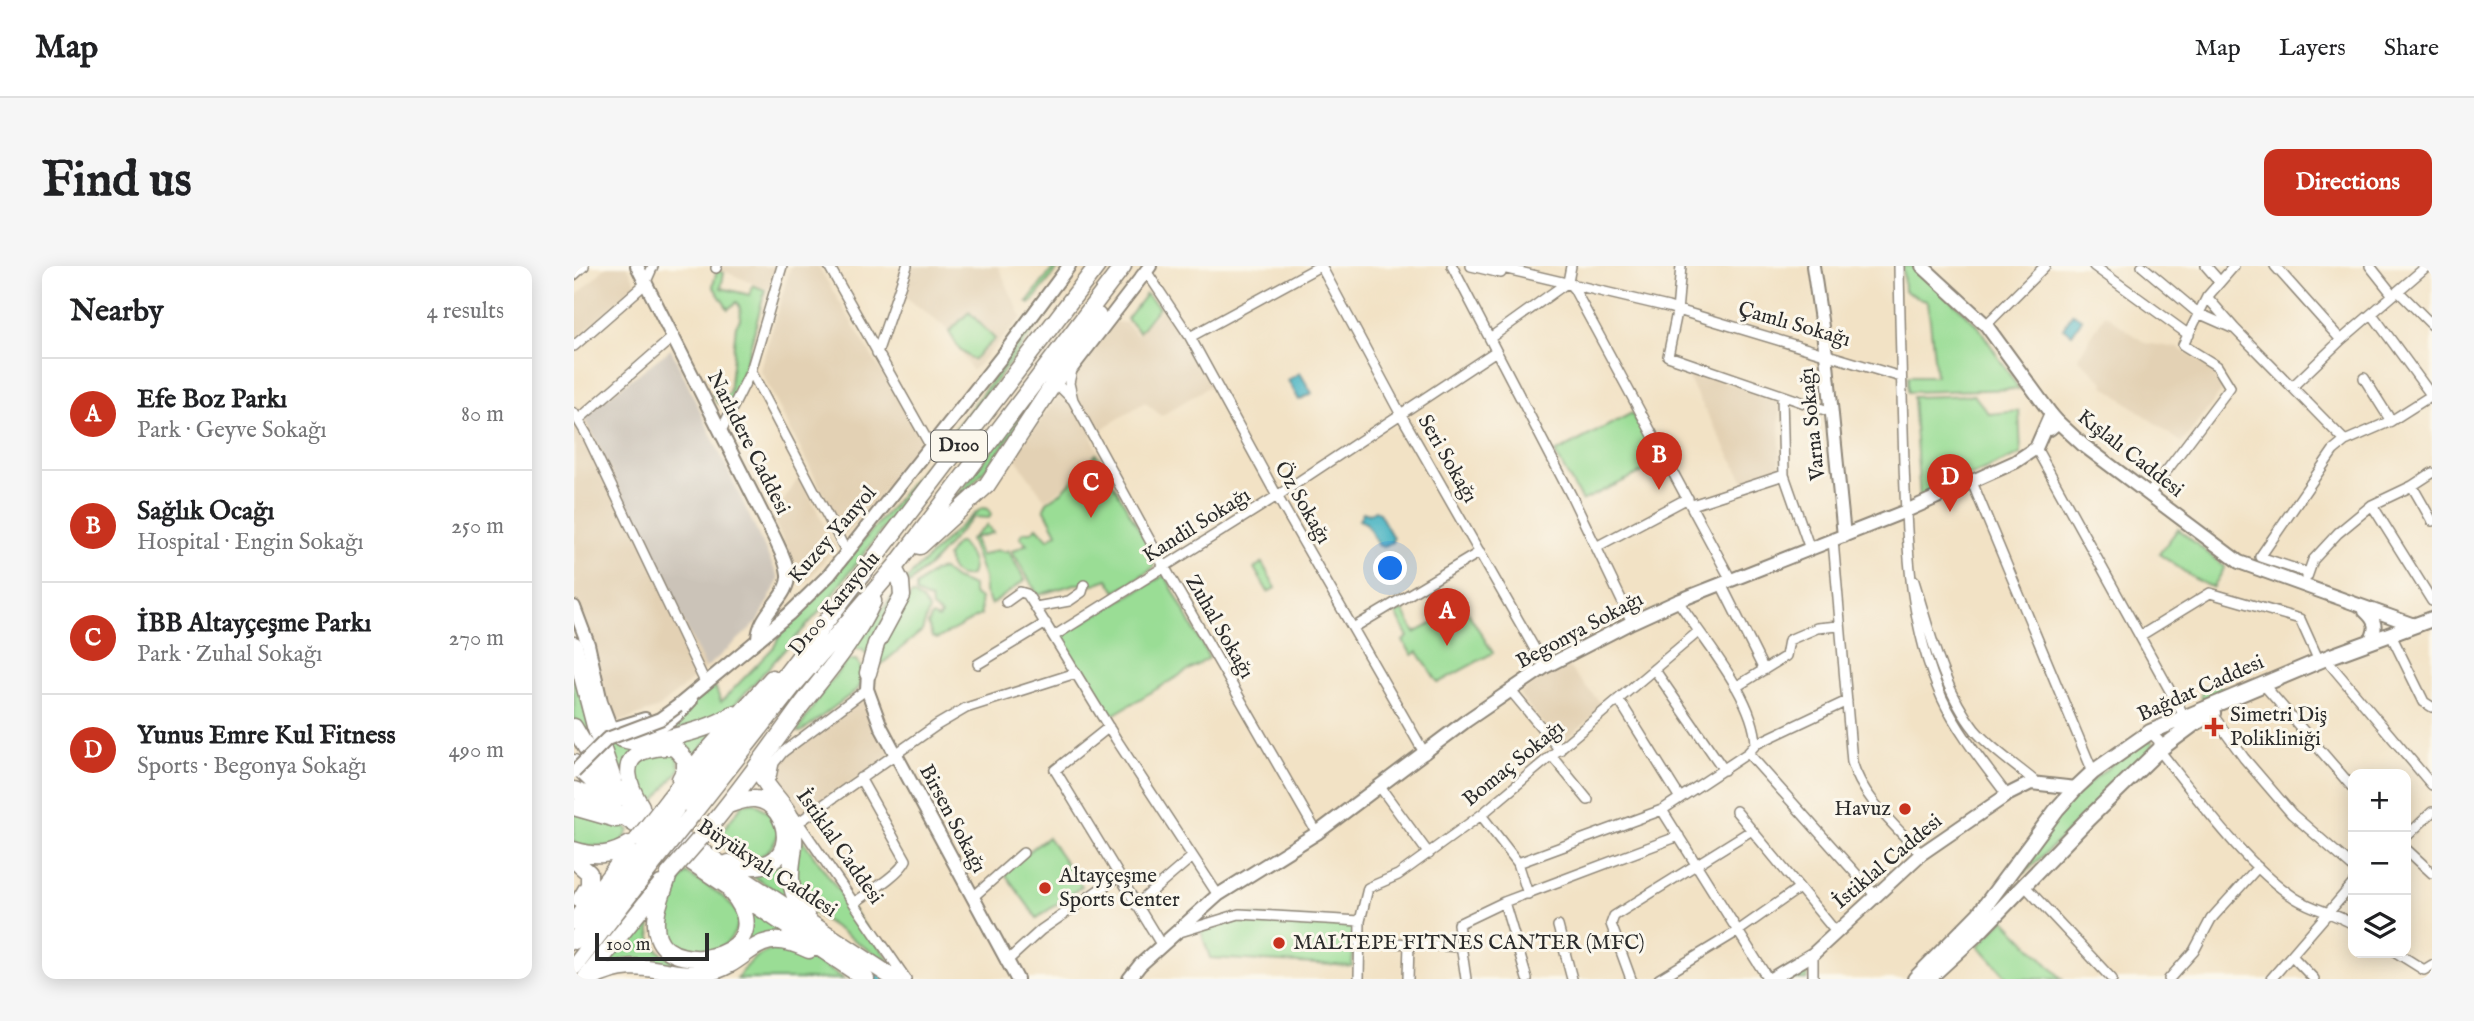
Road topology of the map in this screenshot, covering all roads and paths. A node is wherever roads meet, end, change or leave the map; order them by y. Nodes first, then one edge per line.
1 (584, 266) edge
2 (637, 266) edge
3 (653, 266) edge
4 (782, 266) edge
5 (829, 266) edge
6 (908, 266) edge
7 (1069, 266) edge
8 (1097, 266) edge
9 (1320, 266) edge
10 (1452, 266) edge
11 (1471, 266) edge
12 (1494, 266) edge
13 (1571, 266) edge
14 (1681, 266) edge
15 (1814, 266) edge
16 (1899, 266) edge
17 (1922, 266) edge
18 (2094, 266) edge
19 (2142, 266) edge
20 (2206, 266) edge
21 (2234, 266) edge
22 (2275, 266) edge
23 (2370, 266) edge
24 (2427, 266) edge
25 (2043, 267) edge
26 (1148, 268) edge
27 (1119, 272) edge
28 (574, 275) edge
29 (2220, 282) junction
30 (645, 284) junction
31 (1568, 286) junction
32 (2396, 293) junction
33 (2207, 297) junction
34 (1676, 312) junction
35 (2198, 313) junction
36 (2372, 314) junction
37 (1986, 325) junction
38 (2432, 325) edge
39 (2235, 329) junction
40 (2189, 335) junction
41 (673, 337) junction
42 (1190, 337) junction
43 (1490, 338) junction
44 (2341, 340) junction
45 (574, 346) edge
46 (1496, 351) junction
47 (877, 353) junction
48 (1826, 354) junction
49 (1072, 370) junction
50 (751, 371) junction
51 (1901, 377) junction
52 (2364, 378) dead end
53 (1056, 383) junction
54 (2292, 387) junction
55 (2432, 395) edge
56 (1782, 396) junction
57 (1073, 400) junction
58 (1831, 412) junction
59 (1400, 413) junction
60 (576, 416) edge
61 (2054, 418) junction
62 (2391, 421) junction
63 (720, 431) junction
64 (2345, 441) junction
65 (2039, 443) junction
66 (931, 447) junction
67 (2432, 473) edge
68 (1784, 475) junction
69 (1972, 482) junction
70 (2412, 486) junction
71 (2149, 494) junction
72 (1277, 496) junction
73 (1690, 501) junction
74 (2372, 505) junction
75 (1906, 511) junction
76 (2432, 521) edge
77 (1839, 538) junction
78 (1596, 547) junction
79 (1810, 549) junction
80 (1480, 552) junction
81 (847, 554) junction
82 (1908, 562) junction
83 (894, 568) junction
84 (1165, 568) junction
85 (2306, 579) junction
86 (1726, 582) junction
87 (881, 583) junction
88 (1084, 584) dead end
89 (1678, 601) junction
90 (2432, 601) edge
91 (1006, 602) dead end
92 (574, 607) edge
93 (1036, 607) junction
94 (2362, 608) junction
95 (2432, 619) edge
96 (1632, 622) junction
97 (1046, 623) junction
98 (2414, 625) junction
99 (2432, 625) edge
100 (1839, 626) junction
101 (822, 628) junction
102 (1353, 628) junction
103 (1698, 632) junction
104 (1054, 636) junction
105 (2140, 636) junction
106 (758, 639) junction
107 (2393, 639) junction
108 (2371, 640) junction
109 (574, 645) edge
110 (837, 661) junction
111 (2325, 662) junction
112 (978, 664) dead end
113 (1545, 667) junction
114 (1654, 669) junction
115 (1764, 670) junction
116 (1076, 673) junction
117 (867, 681) junction
118 (705, 682) junction
119 (1736, 687) junction
120 (2266, 687) junction
121 (1952, 689) junction
122 (1511, 691) junction
123 (756, 694) junction
124 (1941, 696) junction
125 (1619, 700) junction
126 (1847, 701) junction
127 (590, 707) junction
128 (2432, 708) edge
129 (2212, 714) junction
130 (2184, 716) junction
131 (574, 727) edge
132 (1109, 727) junction
133 (2150, 732) junction
134 (1756, 744) junction
135 (2159, 750) junction
136 (1556, 753) junction
137 (1748, 753) junction
138 (895, 754) junction
139 (1424, 754) junction
140 (766, 756) junction
141 (574, 763) edge
142 (1724, 769) junction
143 (574, 772) edge
144 (2093, 772) junction
145 (860, 778) junction
146 (2348, 782) edge
147 (2037, 783) junction
148 (2432, 785) edge
149 (1380, 787) junction
150 (2076, 788) junction
151 (574, 790) edge
152 (618, 791) junction
153 (2007, 795) junction
154 (1680, 798) junction
155 (1588, 800) dead end
156 (729, 805) junction
157 (574, 807) edge
158 (679, 808) junction
159 (1662, 810) junction
160 (1736, 811) dead end
161 (2432, 812) edge
162 (1481, 815) junction
163 (799, 822) junction
164 (1752, 830) junction
165 (2411, 832) edge
166 (1317, 833) junction
167 (1679, 836) junction
168 (645, 839) junction
169 (574, 850) edge
170 (706, 853) junction
171 (1023, 853) dead end
172 (1429, 854) junction
173 (1921, 854) junction
174 (2411, 854) edge
175 (1192, 857) junction
176 (574, 860) edge
177 (1518, 863) junction
178 (2348, 863) edge
179 (1697, 866) junction
180 (2014, 867) junction
181 (2258, 867) junction
182 (2432, 873) edge
183 (669, 874) junction
184 (1119, 876) junction
185 (718, 877) junction
186 (2024, 885) junction
187 (1799, 888) junction
188 (2348, 889) edge
189 (1528, 894) junction
190 (1218, 895) junction
191 (1875, 895) junction
192 (972, 898) junction
193 (1504, 902) junction
194 (854, 903) junction
195 (1136, 905) junction
196 (574, 909) edge
197 (2325, 914) junction
198 (1360, 921) junction
199 (2348, 921) edge
200 (574, 922) edge
201 (1558, 926) dead end
202 (818, 927) junction
203 (1738, 931) junction
204 (1836, 932) junction
205 (1176, 933) junction
206 (1360, 941) junction
207 (574, 942) edge
208 (1409, 943) junction
209 (1162, 946) junction
210 (1461, 947) junction
211 (1813, 954) junction
212 (2292, 956) junction
213 (2405, 958) edge
214 (1006, 962) junction
215 (2432, 965) edge
216 (574, 967) edge
217 (862, 976) edge
218 (585, 979) edge
219 (591, 979) edge
220 (895, 979) edge
221 (905, 979) edge
222 (1017, 979) edge
223 (1129, 979) edge
224 (1359, 979) edge
225 (1408, 979) edge
226 (1466, 979) edge
227 (1527, 979) edge
228 (1572, 979) edge
229 (1631, 979) edge
230 (1659, 979) edge
231 (1770, 979) edge
232 (1813, 979) edge
233 (1919, 979) edge
234 (2112, 979) edge
235 (2169, 979) edge
236 (2270, 979) edge
237 (2314, 979) edge

1 - 28 street
2 - 30 street, Narlıdere Caddesi
3 - 30 street
4 - 50 street
5 - 47 street
6 - 47 street
7 - 66 street, Kuzey Yanyol
8 - 101 highway, D100 Karayolu / D100
9 - 42 street
9 - 59 street, Seri Sokağı
10 - 43 street
11 - 31 street, Çamlı Sokağı
12 - 31 street, Çamlı Sokağı
13 - 31 street
14 - 34 street
15 - 48 street, Varna Sokağı
16 - 51 street
17 - 37 street, Kışlalı Caddesi
18 - 40 street
19 - 35 street
20 - 29 street
21 - 29 street
22 - 44 street
23 - 32 street
24 - 32 street
25 - 37 street
26 - 42 street, Öz Sokağı
26 - 49 street
27 - 53 highway
27 - 83 highway, D100 Karayolu / D100
29 - 33 street
30 - 41 street, Narlıdere Caddesi
30 - 45 street
31 - 34 street, Çamlı Sokağı
31 - 43 street
31 - 73 street
32 - 36 street
32 - 38 street
33 - 35 street
33 - 39 street
34 - 48 street, Çamlı Sokağı
34 - 56 street
35 - 39 street
35 - 40 street
36 - 44 street
36 - 55 street
37 - 61 street, Kışlalı Caddesi
39 - 54 street
40 - 71 street
41 - 60 street
41 - 63 street, Narlıdere Caddesi
42 - 72 street, Öz Sokağı
43 - 46 street
44 - 54 street
46 - 59 street, Kandil Sokağı
46 - 78 street
47 - 66 street
48 - 51 street, Çamlı Sokağı
48 - 58 street, Varna Sokağı
49 - 53 street
49 - 57 street, Zuhal Sokağı
50 - 63 street
50 - 81 street
51 - 75 street
52 - 62 street
53 - 57 street, Zuhal Sokağı
53 - 83 highway
54 - 64 street
55 - 62 street
56 - 58 street
56 - 68 street
57 - 84 street, Zuhal Sokağı
58 - 77 street, Varna Sokağı
59 - 72 street, Kandil Sokağı
59 - 80 street, Seri Sokağı
60 - 118 street
61 - 65 street
61 - 71 street, Kışlalı Caddesi
62 - 64 street
63 - 106 street, Narlıdere Caddesi
64 - 85 street
65 - 69 street, Begonya Sokağı
65 - 105 street
66 - 81 street, Kuzey Yanyol
67 - 70 street
68 - 73 street
68 - 79 street
69 - 75 street, Begonya Sokağı
69 - 144 street
70 - 74 street
70 - 76 street
71 - 85 street, Kışlalı Caddesi
72 - 84 street, Kandil Sokağı
72 - 102 street, Öz Sokağı
73 - 78 street
73 - 86 street
74 - 85 street
74 - 90 street
75 - 77 street, Begonya Sokağı
75 - 82 street
77 - 79 street, Begonya Sokağı
77 - 100 street
78 - 96 street
79 - 86 street, Begonya Sokağı
80 - 102 street
80 - 113 street, Seri Sokağı
81 - 106 street, Kuzey Yanyol
82 - 121 street
82 - 124 street
83 - 87 highway, D100 Karayolu / D100
83 - 117 highway
84 - 104 street, Kandil Sokağı
84 - 166 street, Zuhal Sokağı
85 - 94 street, Kışlalı Caddesi
86 - 89 street, Begonya Sokağı
86 - 115 street
87 - 110 highway
87 - 158 highway, D100 Karayolu / D100
88 - 93 street
89 - 96 street, Begonya Sokağı
89 - 103 street
91 - 93 street
92 - 118 street
93 - 97 street
94 - 98 street, Kışlalı Caddesi
94 - 108 street
95 - 98 main road, Bağdat Caddesi
96 - 113 street, Begonya Sokağı
97 - 104 street
97 - 112 street
98 - 108 main road, Bağdat Caddesi
99 - 107 main road, Bağdat Caddesi
100 - 115 street
100 - 126 street
101 - 123 highway
101 - 158 highway, D100 Karayolu / D100
102 - 139 street, Öz Sokağı
103 - 114 street, Bomaç Sokağı
103 - 119 street
104 - 116 street
105 - 111 street
105 - 130 street
106 - 118 street, Kuzey Yanyol
107 - 111 main road, Bağdat Caddesi
107 - 128 street
108 - 111 main road, Bağdat Caddesi
109 - 127 highway
110 - 117 highway
110 - 140 highway
111 - 120 main road, Bağdat Caddesi
111 - 148 street
113 - 122 street, Begonya Sokağı
114 - 125 street, Bomaç Sokağı
114 - 142 street
115 - 119 street
116 - 132 street
116 - 138 street
117 - 138 street, Birsen Sokağı
117 - 163 street, İstiklal Caddesi
118 - 143 street, Kuzey Yanyol, bridge
119 - 134 street
120 - 129 main road, Bağdat Caddesi
120 - 130 main road, Bağdat Caddesi
120 - 146 street
121 - 124 street
121 - 147 street
122 - 136 street
122 - 139 street, Begonya Sokağı
123 - 127 highway
123 - 158 highway
124 - 153 street
125 - 136 street, Bomaç Sokağı
125 - 154 street
126 - 134 street
126 - 173 street
127 - 152 highway
129 - 135 main road, Bağdat Caddesi
129 - 178 street
130 - 133 main road, Bağdat Caddesi
131 - 152 highway, Büyükyalı Caddesi
132 - 175 street
132 - 184 street
133 - 135 street
133 - 144 main road, Bağdat Caddesi
134 - 137 street
135 - 181 street
135 - 186 main road, Bağdat Caddesi
136 - 155 street
136 - 162 street, Bomaç Sokağı
137 - 142 street
137 - 191 street
138 - 145 street
138 - 192 street, Birsen Sokağı
139 - 149 street, Begonya Sokağı
140 - 156 highway
140 - 202 highway
141 - 168 highway
142 - 154 street
144 - 150 main road, Bağdat Caddesi
145 - 163 street
145 - 194 street
147 - 150 street, İstiklal Caddesi
147 - 153 street, İstiklal Caddesi
149 - 166 street, Begonya Sokağı
149 - 172 street
150 - 180 main road, Bağdat Caddesi
151 - 168 highway
152 - 168 highway, Büyükyalı Caddesi
153 - 173 street, İstiklal Caddesi
154 - 159 street
156 - 170 highway
156 - 183 highway, bridge
157 - 168 highway
158 - 168 highway, bridge
158 - 168 highway, D100 Karayolu / D100, bridge
158 - 168 highway
159 - 167 street
159 - 177 street
160 - 164 street
161 - 165 street
162 - 172 street, Bomaç Sokağı
162 - 177 street
163 - 194 street, İstiklal Caddesi
164 - 179 street
164 - 187 street
166 - 190 street, Begonya Sokağı
167 - 179 street
167 - 189 street
168 - 169 highway
168 - 170 highway, Büyükyalı Caddesi
168 - 185 highway, Büyükyalı Caddesi
168 - 200 highway
168 - 207 highway, D100 Karayolu / D100
168 - 216 highway, D100 Karayolu / D100
170 - 202 highway, Büyükyalı Caddesi
171 - 192 street
172 - 198 street, Bomaç Sokağı
173 - 191 street, İstiklal Caddesi
174 - 182 street
175 - 190 street
175 - 195 street
176 - 196 highway
177 - 189 street
179 - 203 street
179 - 229 street
180 - 186 main road
180 - 233 main road, Bağdat Caddesi
181 - 197 street
181 - 235 street
183 - 185 highway
183 - 218 highway
184 - 195 street
184 - 214 street
185 - 217 highway, Büyükyalı Caddesi
186 - 233 main road, Bağdat Caddesi
186 - 234 street
187 - 203 street
187 - 204 street
188 - 197 street
189 - 193 street
190 - 205 street, Begonya Sokağı
191 - 204 street, İstiklal Caddesi
192 - 214 street, Birsen Sokağı
193 - 210 street
193 - 227 street
194 - 221 street, İstiklal Caddesi
195 - 209 street
197 - 199 street
197 - 212 street
198 - 205 street, Begonya Sokağı
198 - 206 street, Bomaç Sokağı
201 - 228 street
202 - 220 highway, Büyükyalı Caddesi
203 - 230 street
203 - 231 street
204 - 211 street, İstiklal Caddesi
205 - 209 street, Begonya Sokağı
206 - 208 street
206 - 224 street, Bomaç Sokağı
208 - 210 street
208 - 225 street
209 - 223 street, Begonya Sokağı
210 - 226 street
211 - 231 street, İstiklal Caddesi
211 - 232 street
212 - 236 street
212 - 237 street
213 - 215 street
214 - 222 street, Birsen Sokağı
217 - 219 highway

